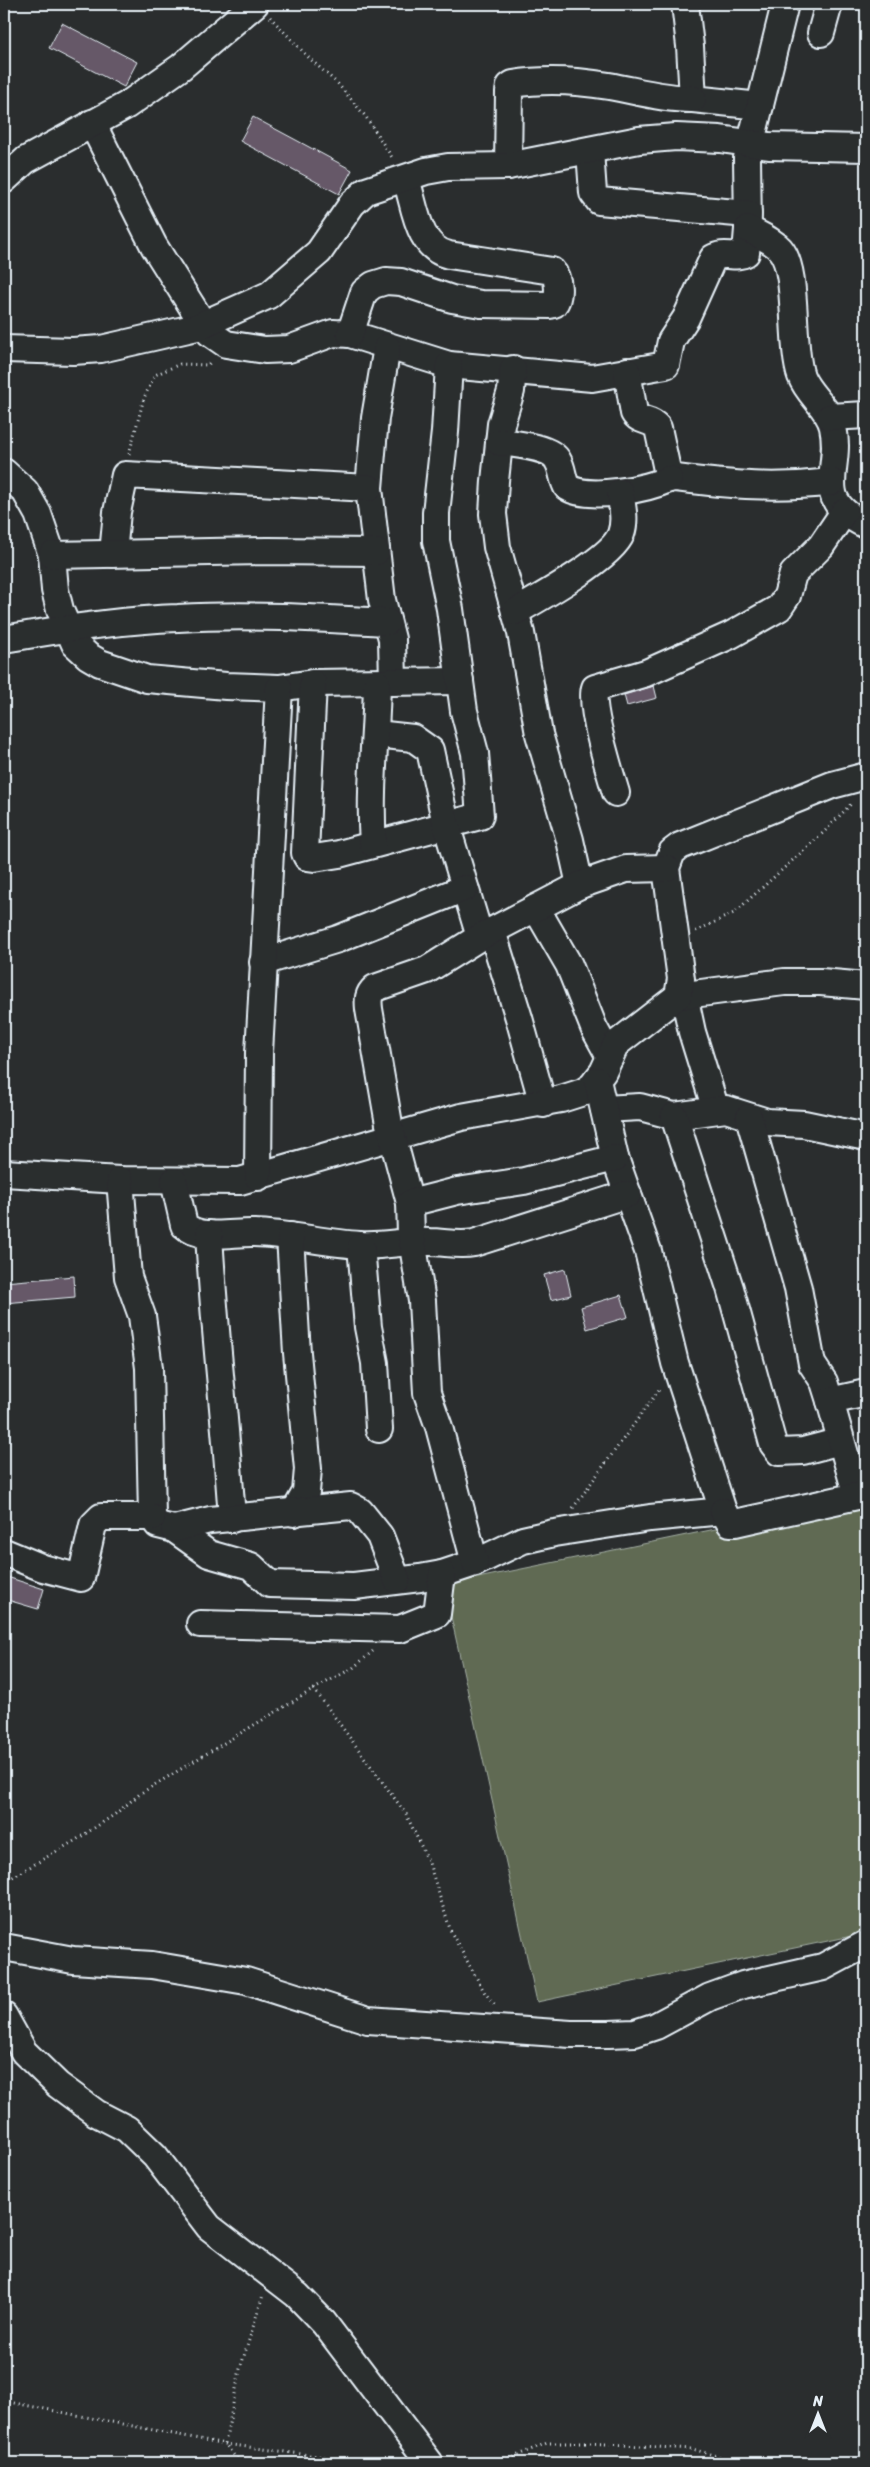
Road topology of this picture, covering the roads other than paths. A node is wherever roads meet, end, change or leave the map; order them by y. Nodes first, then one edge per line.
1 (254, 4) edge
2 (685, 4) edge
3 (785, 4) edge
4 (829, 4) edge
5 (821, 32) dead end
6 (693, 99) junction
7 (760, 106) junction
8 (92, 123) junction
9 (749, 143) junction
10 (866, 148) edge
11 (590, 151) junction
12 (508, 166) junction
13 (406, 179) junction
14 (4, 180) edge
15 (748, 222) junction
16 (203, 324) junction
17 (350, 334) junction
18 (387, 347) junction
19 (4, 349) edge
20 (449, 365) junction
21 (513, 369) junction
22 (628, 371) junction
23 (866, 415) edge
24 (830, 417) junction
25 (499, 442) junction
26 (4, 472) edge
27 (669, 479) junction
28 (832, 482) junction
29 (369, 488) junction
30 (620, 492) junction
31 (855, 519) edge
32 (376, 552) junction
33 (113, 554) junction
34 (52, 555) junction
35 (514, 612) junction
36 (387, 622) junction
37 (67, 628) junction
38 (4, 639) edge
39 (460, 681) junction
40 (385, 682) junction
41 (313, 683) junction
42 (278, 688) junction
43 (376, 734) junction
44 (866, 776) edge
45 (616, 793) dead end
46 (446, 824) junction
47 (373, 844) junction
48 (666, 868) junction
49 (580, 885) junction
50 (465, 888) junction
51 (536, 908) junction
52 (486, 934) junction
53 (263, 962) junction
54 (866, 986) edge
55 (681, 995) junction
56 (610, 1057) junction
57 (597, 1080) junction
58 (543, 1104) junction
59 (604, 1109) junction
60 (716, 1110) junction
61 (674, 1116) junction
62 (749, 1117) junction
63 (392, 1137) junction
64 (866, 1137) edge
65 (615, 1158) junction
66 (4, 1173) edge
67 (258, 1177) junction
68 (120, 1180) junction
69 (174, 1181) junction
70 (628, 1194) junction
71 (410, 1203) junction
72 (210, 1234) junction
73 (290, 1236) junction
74 (412, 1242) junction
75 (361, 1246) junction
76 (866, 1393) edge
77 (830, 1401) junction
78 (379, 1429) dead end
79 (841, 1441) junction
80 (862, 1495) edge
81 (723, 1511) junction
82 (294, 1513) junction
83 (232, 1519) junction
84 (163, 1523) junction
85 (4, 1552) edge
86 (475, 1562) junction
87 (442, 1574) junction
88 (397, 1580) junction
89 (200, 1624) dead end
90 (866, 1944) edge
91 (4, 1947) edge
92 (4, 2016) edge
93 (430, 2463) edge

1 - 8 street
2 - 6 street
3 - 7 street
4 - 5 street
6 - 7 street
6 - 12 street
7 - 9 street
8 - 14 street
8 - 16 street
9 - 10 street
9 - 11 street
9 - 15 street
11 - 12 street
11 - 15 street
12 - 13 street
13 - 16 street
13 - 17 street
15 - 22 street
15 - 24 street
16 - 17 street
16 - 19 street
17 - 18 street
18 - 20 street
18 - 29 street
20 - 21 street
20 - 39 street
21 - 22 street
21 - 25 street
22 - 27 street
23 - 24 street
24 - 28 street
25 - 30 street
25 - 35 street
26 - 34 street
27 - 28 street
27 - 30 street
28 - 31 street
29 - 32 street
29 - 33 street
30 - 35 street
31 - 45 street
32 - 33 street
32 - 36 street
33 - 34 street
34 - 37 street
35 - 49 street
36 - 37 street
36 - 40 street
37 - 38 street
37 - 42 street
39 - 40 street
39 - 46 street
40 - 41 street
40 - 43 street
41 - 42 street
41 - 47 street
42 - 53 street
43 - 46 street
43 - 47 street
44 - 48 street
46 - 47 street
46 - 50 street
48 - 49 street
48 - 55 street
49 - 51 street
50 - 52 street
50 - 53 street
51 - 52 street
51 - 56 street
52 - 58 street
52 - 63 street
53 - 67 street
54 - 55 street
55 - 56 street
55 - 60 street
56 - 57 street
57 - 58 street
57 - 59 street
58 - 63 street
59 - 61 street
59 - 65 street
60 - 61 street
60 - 62 street
61 - 79 street
62 - 64 street
62 - 77 street
63 - 67 street
63 - 71 street
65 - 70 street
65 - 71 street
66 - 68 street
67 - 69 street
68 - 69 street
68 - 84 street
69 - 72 street
70 - 74 street
70 - 81 street
71 - 74 street
72 - 73 street
72 - 83 street
73 - 75 street
73 - 82 street
74 - 75 street
74 - 86 street
75 - 78 street
76 - 77 street
77 - 79 street
79 - 80 street
80 - 81 street
81 - 86 street
82 - 83 street
82 - 88 street
83 - 84 street
84 - 85 street
84 - 88 street
86 - 87 street
87 - 88 street
87 - 89 street
90 - 91 street
92 - 93 street

